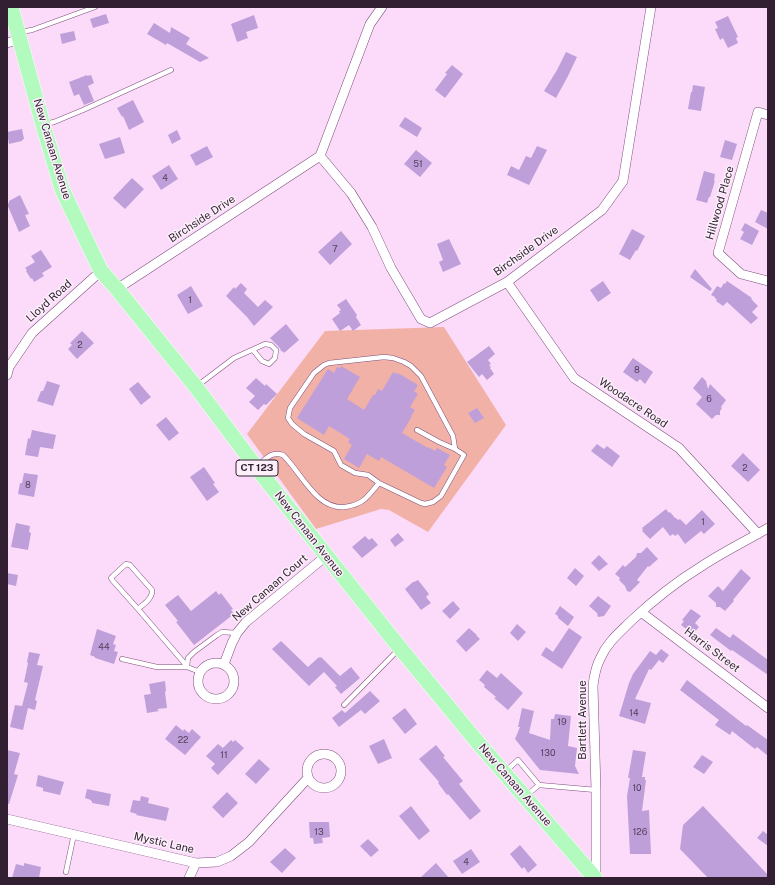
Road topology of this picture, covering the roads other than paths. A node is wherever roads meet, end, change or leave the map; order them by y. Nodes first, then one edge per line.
1 (11, 7) edge
2 (95, 7) edge
3 (382, 7) edge
4 (651, 7) edge
5 (15, 38) edge
6 (171, 70) dead end
7 (768, 115) edge
8 (43, 125) junction
9 (320, 156) junction
10 (101, 271) junction
11 (768, 281) edge
12 (507, 282) junction
13 (117, 289) junction
14 (253, 350) junction
15 (7, 375) edge
16 (196, 387) junction
17 (417, 430) dead end
18 (455, 449) junction
19 (256, 467) junction
20 (379, 483) junction
21 (768, 528) edge
22 (758, 534) junction
23 (326, 556) junction
24 (138, 609) junction
25 (641, 612) junction
26 (237, 632) junction
27 (400, 648) junction
28 (122, 659) dead end
29 (224, 664) junction
30 (186, 666) junction
31 (200, 672) junction
32 (344, 705) dead end
33 (768, 708) edge
34 (504, 773) junction
35 (308, 778) dead end
36 (539, 785) junction
37 (596, 790) junction
38 (525, 797) junction
39 (7, 819) edge
40 (74, 834) junction
41 (196, 863) junction
42 (66, 872) dead end
43 (189, 878) edge
44 (595, 878) edge

1 - 5 main road, New Canaan Avenue / CT 123
2 - 5 lane
3 - 9 street
4 - 12 street, Birchside Drive
5 - 8 main road, New Canaan Avenue / CT 123
6 - 8 lane
7 - 11 street, Hillwood Place
8 - 10 main road, New Canaan Avenue / CT 123
9 - 12 street, Birchside Drive
9 - 13 street, Birchside Drive
10 - 13 main road, New Canaan Avenue / CT 123
10 - 15 street, Lloyd Road
12 - 22 street, Woodacre Road
13 - 16 main road, New Canaan Avenue / CT 123
14 - 14 lane
14 - 16 lane
16 - 19 main road, New Canaan Avenue / CT 123
17 - 18 lane
18 - 20 lane
18 - 20 lane
19 - 20 lane
19 - 23 main road, New Canaan Avenue / CT 123
21 - 22 street, Bartlett Avenue
22 - 25 street, Bartlett Avenue
23 - 26 street, New Canaan Court
23 - 27 main road, New Canaan Avenue / CT 123
24 - 24 lane
24 - 30 lane
25 - 33 street, Harris Street
25 - 37 street, Bartlett Avenue
26 - 29 street, New Canaan Court
26 - 30 lane
27 - 32 lane
27 - 34 main road, New Canaan Avenue / CT 123
28 - 30 lane
29 - 31 street
29 - 31 street
30 - 31 lane
34 - 36 lane
34 - 38 main road, New Canaan Avenue / CT 123
35 - 41 street, Mystic Lane
36 - 37 lane
36 - 38 lane
37 - 44 street, Bartlett Avenue
38 - 44 main road, New Canaan Avenue / CT 123
39 - 40 street, Mystic Lane
40 - 41 street, Mystic Lane
40 - 42 lane
41 - 43 street

